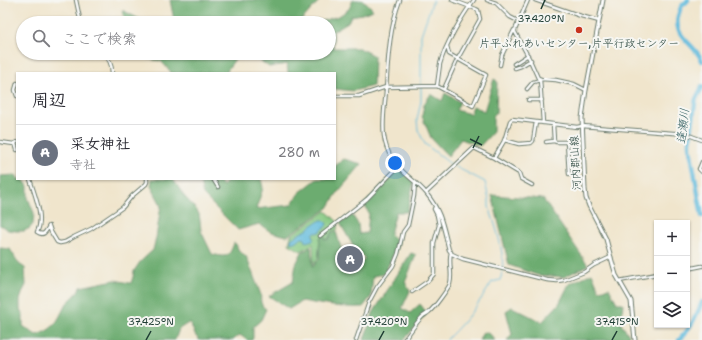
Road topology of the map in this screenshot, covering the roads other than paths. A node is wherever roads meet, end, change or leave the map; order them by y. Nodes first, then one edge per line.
1 (76, 0) edge
2 (400, 0) edge
3 (452, 0) edge
4 (474, 0) edge
5 (487, 0) edge
6 (528, 0) edge
7 (535, 0) edge
8 (603, 0) edge
9 (469, 6) junction
10 (79, 16) edge
11 (518, 21) junction
12 (599, 21) junction
13 (515, 30) junction
14 (447, 46) junction
15 (528, 55) junction
16 (109, 60) edge
17 (457, 60) junction
18 (531, 60) junction
19 (514, 64) dead end
20 (500, 65) dead end
21 (515, 68) dead end
22 (112, 72) edge
23 (540, 79) junction
24 (437, 86) junction
25 (386, 87) junction
26 (444, 89) junction
27 (527, 89) dead end
28 (586, 90) junction
29 (336, 96) edge
30 (528, 100) dead end
31 (542, 100) junction
32 (536, 122) junction
33 (543, 123) junction
34 (553, 124) junction
35 (582, 126) junction
36 (504, 140) junction
37 (554, 140) junction
38 (702, 140) edge
39 (0, 142) edge
40 (546, 142) dead end
41 (16, 143) edge
42 (494, 158) junction
43 (702, 162) edge
44 (398, 167) junction
45 (702, 172) edge
46 (569, 174) dead end
47 (30, 180) edge
48 (147, 180) edge
49 (214, 180) edge
50 (415, 183) junction
51 (532, 185) dead end
52 (218, 187) dead end
53 (426, 193) junction
54 (435, 206) junction
55 (320, 236) dead end
56 (451, 252) junction
57 (611, 257) junction
58 (702, 266) edge
59 (690, 268) edge
60 (654, 275) edge
61 (619, 281) junction
62 (412, 292) dead end
63 (356, 340) edge
64 (404, 340) edge
65 (635, 340) edge

1 - 10 street
2 - 25 street
3 - 9 street
4 - 9 street
5 - 11 street
6 - 11 street
7 - 12 street
8 - 12 main road, 河内郡山線
9 - 14 street
9 - 17 street
11 - 13 street
12 - 28 main road, 河内郡山線
13 - 15 street
13 - 20 street
14 - 17 street
14 - 24 street
15 - 18 street
15 - 19 street
16 - 22 street
17 - 26 street
17 - 26 street
18 - 21 street
18 - 23 street
23 - 27 street
23 - 28 street
23 - 31 street
24 - 25 street
24 - 26 street
25 - 29 street
25 - 44 street
28 - 35 main road, 河内郡山線
30 - 31 street
31 - 33 street
32 - 33 street
32 - 36 street
32 - 36 street
33 - 34 street
34 - 35 street
34 - 37 street
35 - 38 street
35 - 57 main road, 河内郡山線
36 - 42 street
37 - 40 street
37 - 46 street
39 - 41 street
42 - 51 street
42 - 53 street
43 - 45 street
44 - 50 street
44 - 55 street
47 - 48 street
49 - 52 street
50 - 53 street
50 - 63 street
53 - 54 street
54 - 56 street
54 - 62 street
56 - 57 street
56 - 64 street
57 - 61 main road, 河内郡山線
58 - 59 street
60 - 61 street
61 - 65 main road, 河内郡山線

